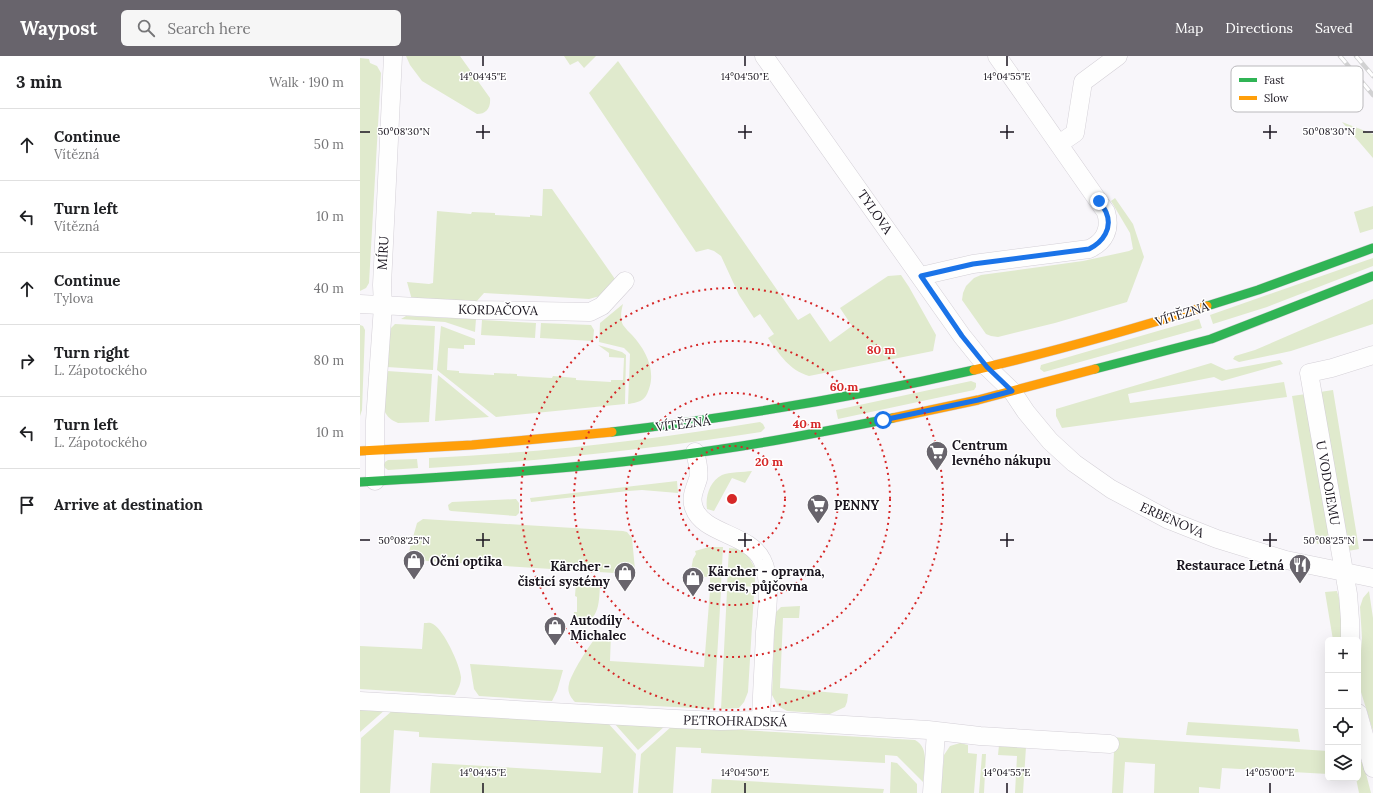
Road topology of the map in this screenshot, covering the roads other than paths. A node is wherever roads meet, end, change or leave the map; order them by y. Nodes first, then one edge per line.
1 (393, 56) edge
2 (764, 56) edge
3 (997, 56) edge
4 (1118, 56) edge
5 (1059, 144) junction
6 (1373, 248) edge
7 (921, 276) junction
8 (1373, 276) edge
9 (625, 281) dead end
10 (360, 304) edge
11 (383, 306) junction
12 (1373, 355) edge
13 (987, 367) junction
14 (1012, 391) junction
15 (367, 451) edge
16 (695, 452) junction
17 (368, 482) edge
18 (1344, 572) junction
19 (1373, 578) edge
20 (1350, 637) edge
21 (360, 701) edge
22 (761, 720) junction
23 (1361, 724) edge
24 (936, 731) junction
25 (1110, 744) dead end
26 (1373, 768) edge
27 (932, 793) edge

1 - 11 street, MÍRU
2 - 7 street, TYLOVA
3 - 5 street
4 - 5 street
5 - 7 street
6 - 13 main road, VÍTĚZNÁ
7 - 13 street, TYLOVA
8 - 14 main road
9 - 11 street, KORDAČOVA
10 - 11 street, KORDAČOVA
11 - 15 street, MÍRU
12 - 18 street, U VODOJEMU
13 - 14 street
13 - 15 main road, VÍTĚZNÁ
14 - 16 main road
14 - 18 street, ERBENOVA
15 - 17 street
16 - 17 main road
16 - 22 street
18 - 19 street, ERBENOVA
18 - 20 street, U VODOJEMU
21 - 22 street, PETROHRADSKÁ
22 - 24 street, PETROHRADSKÁ
23 - 26 street
24 - 25 street, PETROHRADSKÁ
24 - 27 street

